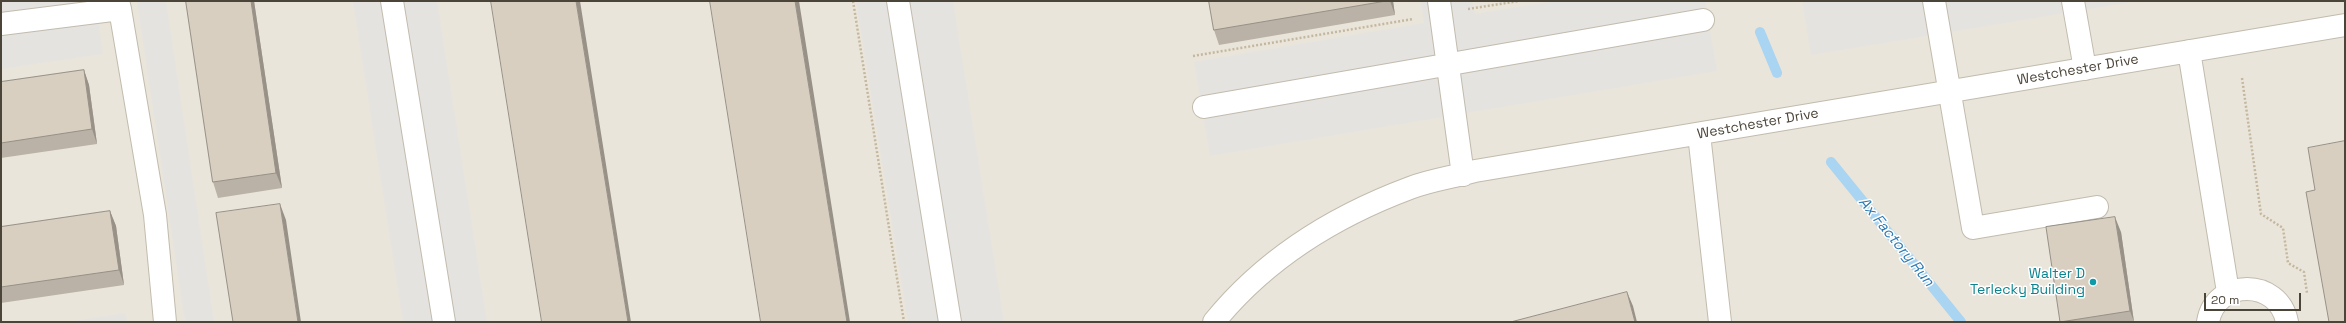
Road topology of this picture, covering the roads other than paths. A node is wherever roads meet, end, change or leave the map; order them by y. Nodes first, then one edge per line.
1 (392, 1) edge
2 (898, 1) edge
3 (1934, 1) edge
4 (2073, 1) edge
5 (119, 5) edge
6 (1440, 7) edge
7 (1703, 20) dead end
8 (1, 24) edge
9 (2345, 25) edge
10 (2189, 51) junction
11 (1448, 63) junction
12 (2085, 69) junction
13 (1950, 91) junction
14 (1204, 107) dead end
15 (1699, 134) junction
16 (1463, 174) junction
17 (2097, 207) dead end
18 (2228, 292) junction
19 (165, 322) edge
20 (444, 322) edge
21 (950, 322) edge
22 (1214, 322) edge
23 (1720, 322) edge
24 (2208, 322) edge
25 (2287, 322) edge

1 - 20 street
2 - 21 street
3 - 13 street
4 - 12 street
5 - 8 street
5 - 19 street
6 - 11 street
7 - 11 street
9 - 10 street, Westchester Drive
10 - 12 street, Westchester Drive
10 - 18 street
11 - 14 street
11 - 16 street
12 - 13 street, Westchester Drive
13 - 15 street, Westchester Drive
13 - 17 street
15 - 16 street, Westchester Drive
15 - 23 street
16 - 22 street, Westchester Drive
18 - 24 street
18 - 25 street

